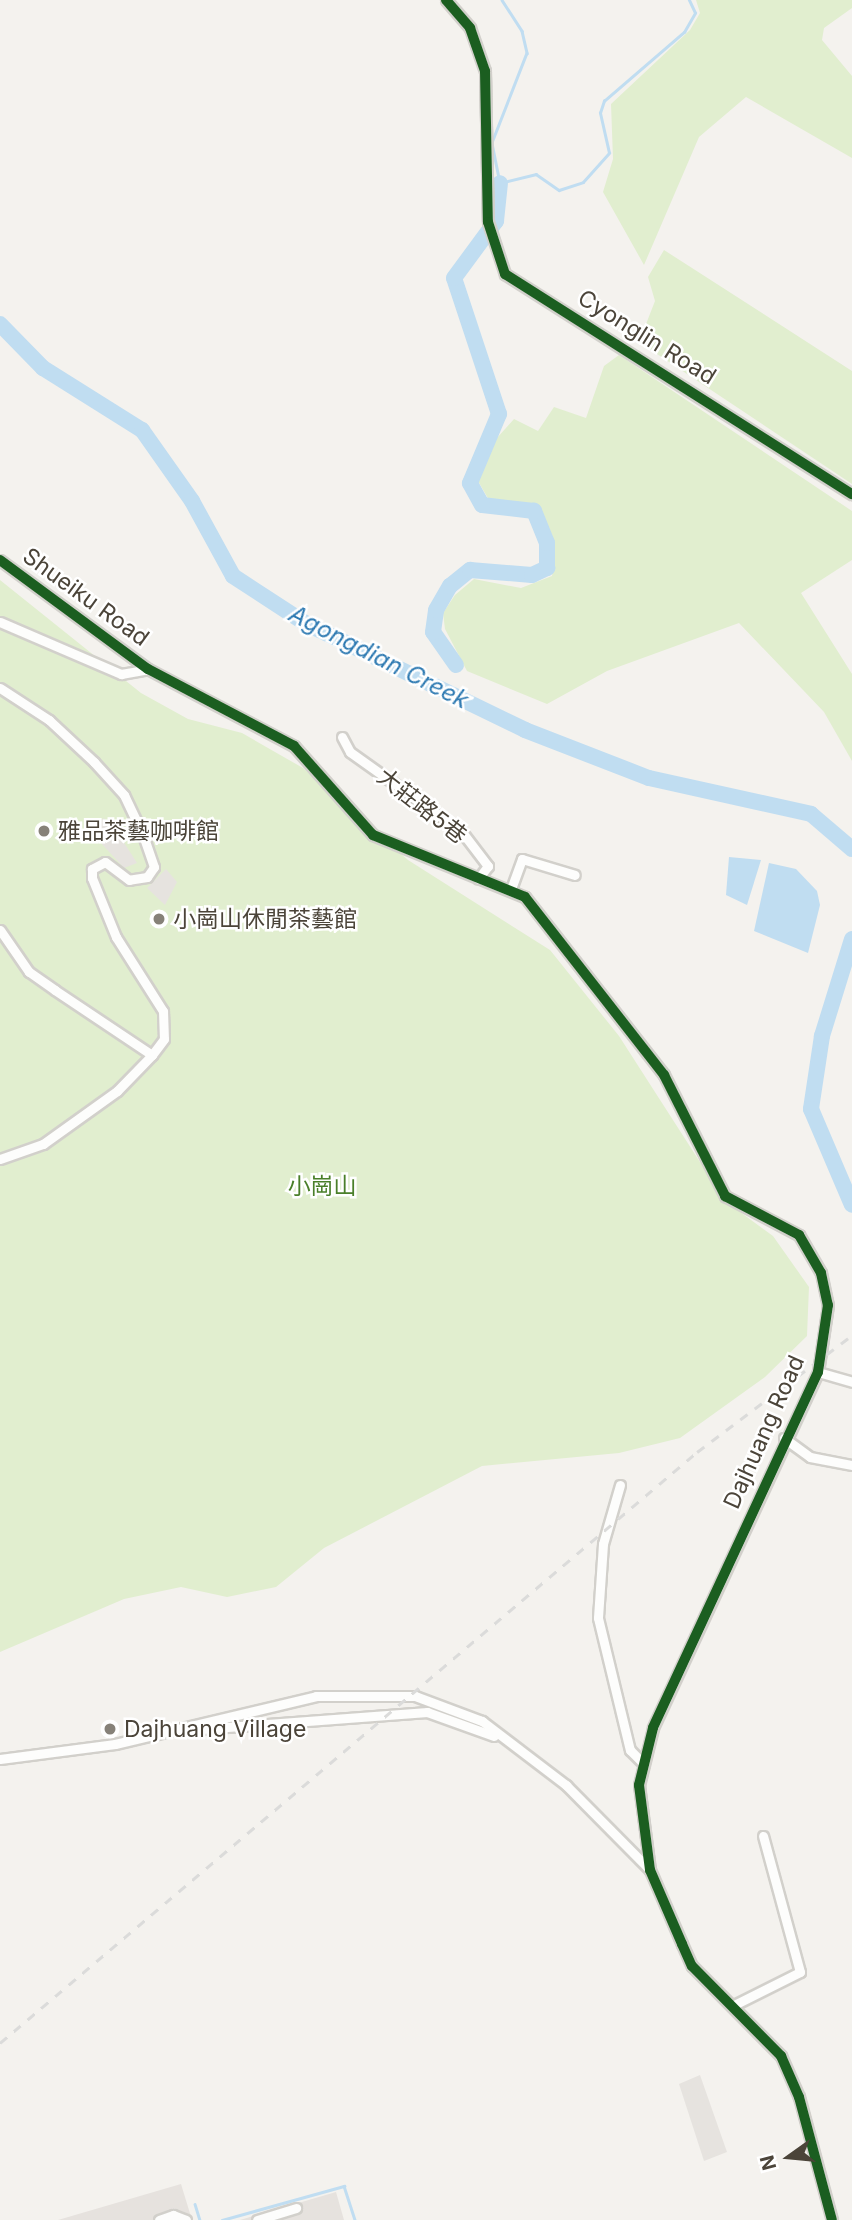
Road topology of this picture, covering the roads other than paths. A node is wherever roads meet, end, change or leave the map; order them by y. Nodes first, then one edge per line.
1 (446, 0) edge
2 (852, 494) edge
3 (0, 560) edge
4 (0, 622) edge
5 (148, 669) junction
6 (0, 688) edge
7 (342, 737) dead end
8 (575, 875) dead end
9 (478, 879) junction
10 (511, 889) junction
11 (0, 930) edge
12 (152, 1055) junction
13 (0, 1159) edge
14 (818, 1373) junction
15 (852, 1382) edge
16 (784, 1438) junction
17 (852, 1465) edge
18 (620, 1485) dead end
19 (170, 1731) junction
20 (502, 1740) junction
21 (0, 1759) edge
22 (641, 1761) junction
23 (762, 1836) dead end
24 (650, 1870) junction
25 (733, 2006) junction
26 (296, 2208) dead end
27 (159, 2220) edge
28 (186, 2220) edge
29 (257, 2220) edge
30 (832, 2220) edge

1 - 2 street, Cyonglin Road
3 - 5 street, Shueiku Road
4 - 5 street
5 - 9 street, Dajhuang Road
6 - 12 street
7 - 9 street, 大莊路5巷
8 - 10 street
9 - 10 street, Dajhuang Road
10 - 14 street, Dajhuang Road
11 - 12 street
12 - 13 street
14 - 15 street
14 - 16 street, Dajhuang Road
16 - 17 street
16 - 22 street, Dajhuang Road
18 - 22 street
19 - 20 street
19 - 20 street
19 - 21 street
20 - 24 street
22 - 24 street, Dajhuang Road
23 - 25 street
24 - 25 street, Dajhuang Road
25 - 30 street, Dajhuang Road
26 - 29 street
27 - 28 street

